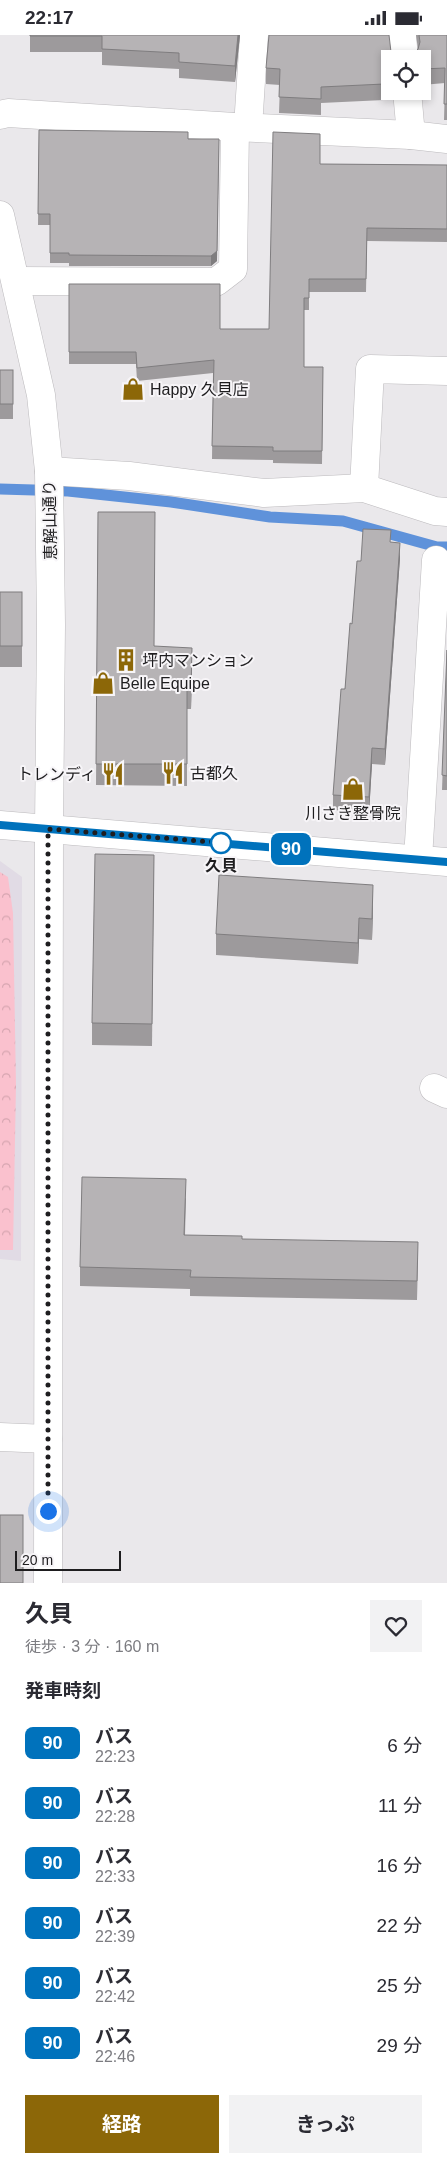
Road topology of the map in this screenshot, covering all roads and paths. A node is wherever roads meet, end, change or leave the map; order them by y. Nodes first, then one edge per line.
1 (254, 35) edge
2 (402, 35) edge
3 (403, 50) edge
4 (408, 100) edge
5 (0, 115) edge
6 (242, 127) junction
7 (411, 135) junction
8 (447, 139) edge
9 (0, 215) edge
10 (16, 281) junction
11 (447, 371) edge
12 (50, 485) junction
13 (364, 488) junction
14 (447, 512) edge
15 (436, 560) dead end
16 (0, 825) edge
17 (48, 829) junction
18 (418, 859) junction
19 (447, 861) edge
20 (0, 1437) edge
21 (48, 1439) junction
22 (48, 1583) edge

1 - 6 street
2 - 3 street
4 - 7 street
5 - 6 street
6 - 7 street
6 - 10 street
7 - 8 street
9 - 10 street, 恵解山通り
10 - 12 street, 恵解山通り
11 - 13 street
12 - 13 street
12 - 17 street, 恵解山通り
13 - 14 street
15 - 18 street
16 - 17 street
17 - 18 street
17 - 21 street, 恵解山通り
18 - 19 street
20 - 21 street
21 - 22 street, 恵解山通り

